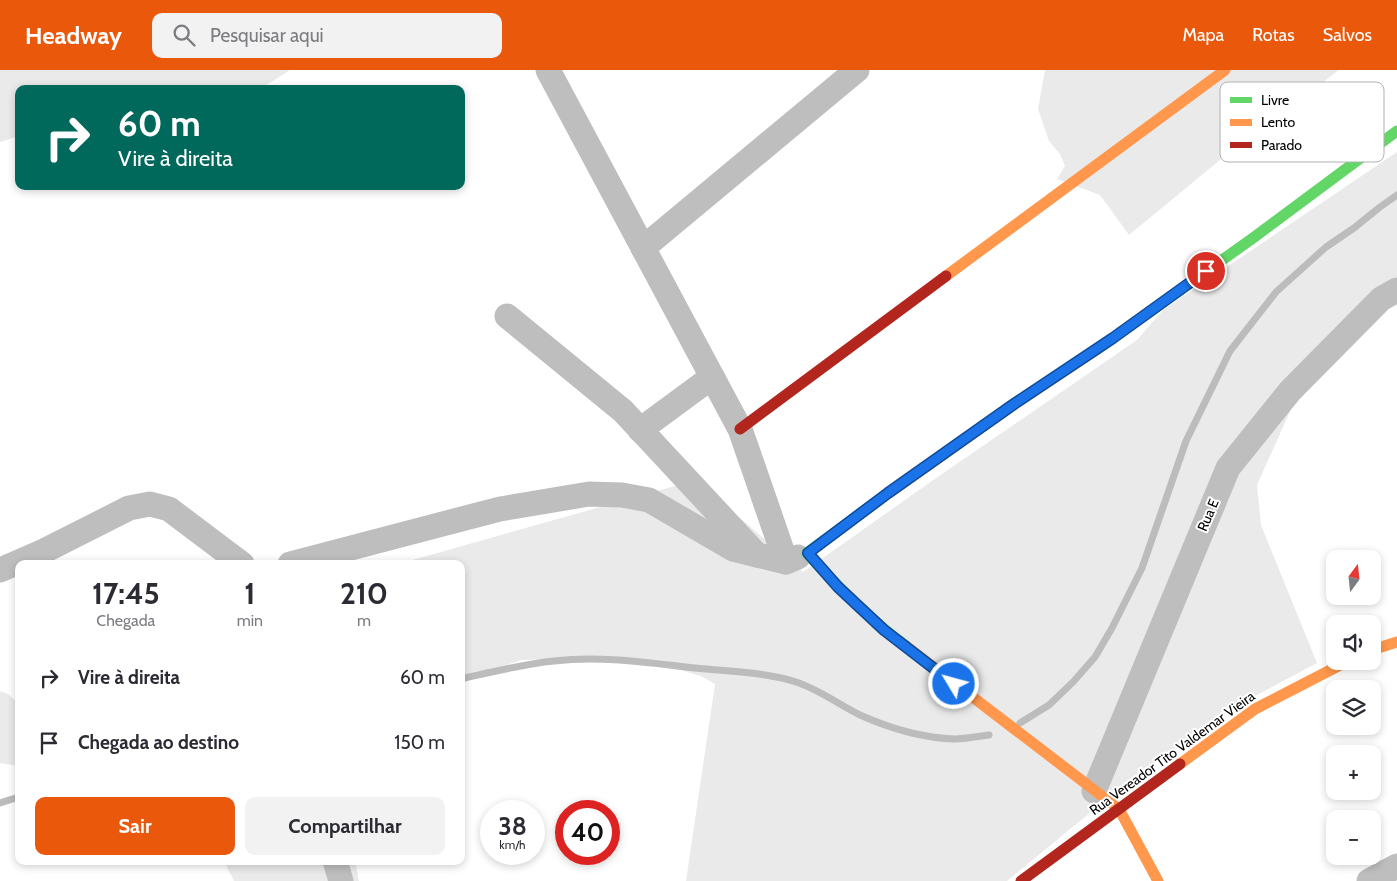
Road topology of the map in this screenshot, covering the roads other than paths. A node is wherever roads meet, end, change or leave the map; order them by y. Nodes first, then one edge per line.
1 (548, 70) edge
2 (857, 70) edge
3 (1225, 70) edge
4 (1397, 131) edge
5 (1384, 141) edge
6 (1355, 162) edge
7 (643, 248) junction
8 (1397, 290) edge
9 (507, 316) dead end
10 (712, 377) junction
11 (740, 429) junction
12 (640, 430) junction
13 (757, 555) junction
14 (797, 557) junction
15 (23, 560) edge
16 (237, 560) edge
17 (305, 560) edge
18 (15, 564) edge
19 (0, 570) edge
20 (1397, 642) edge
21 (1381, 647) edge
22 (1331, 670) edge
23 (1094, 791) junction
24 (1119, 809) junction
25 (336, 865) edge
26 (1397, 866) edge
27 (1156, 880) edge
28 (341, 881) edge
29 (1021, 881) edge
30 (1369, 881) edge

1 - 7 street
2 - 7 street
3 - 11 street
4 - 5 street
6 - 14 street
7 - 10 street
8 - 23 street, Rua E
9 - 12 street
10 - 11 street
10 - 12 street
11 - 14 street
12 - 13 street
13 - 14 street
13 - 17 street
14 - 23 street
15 - 16 street
18 - 19 street
20 - 21 street
22 - 24 street, Rua Vereador Tito Valdemar Vieira
23 - 24 street
24 - 27 street
24 - 29 street, Rua Vereador Tito Valdemar Vieira
25 - 28 street
26 - 30 street

